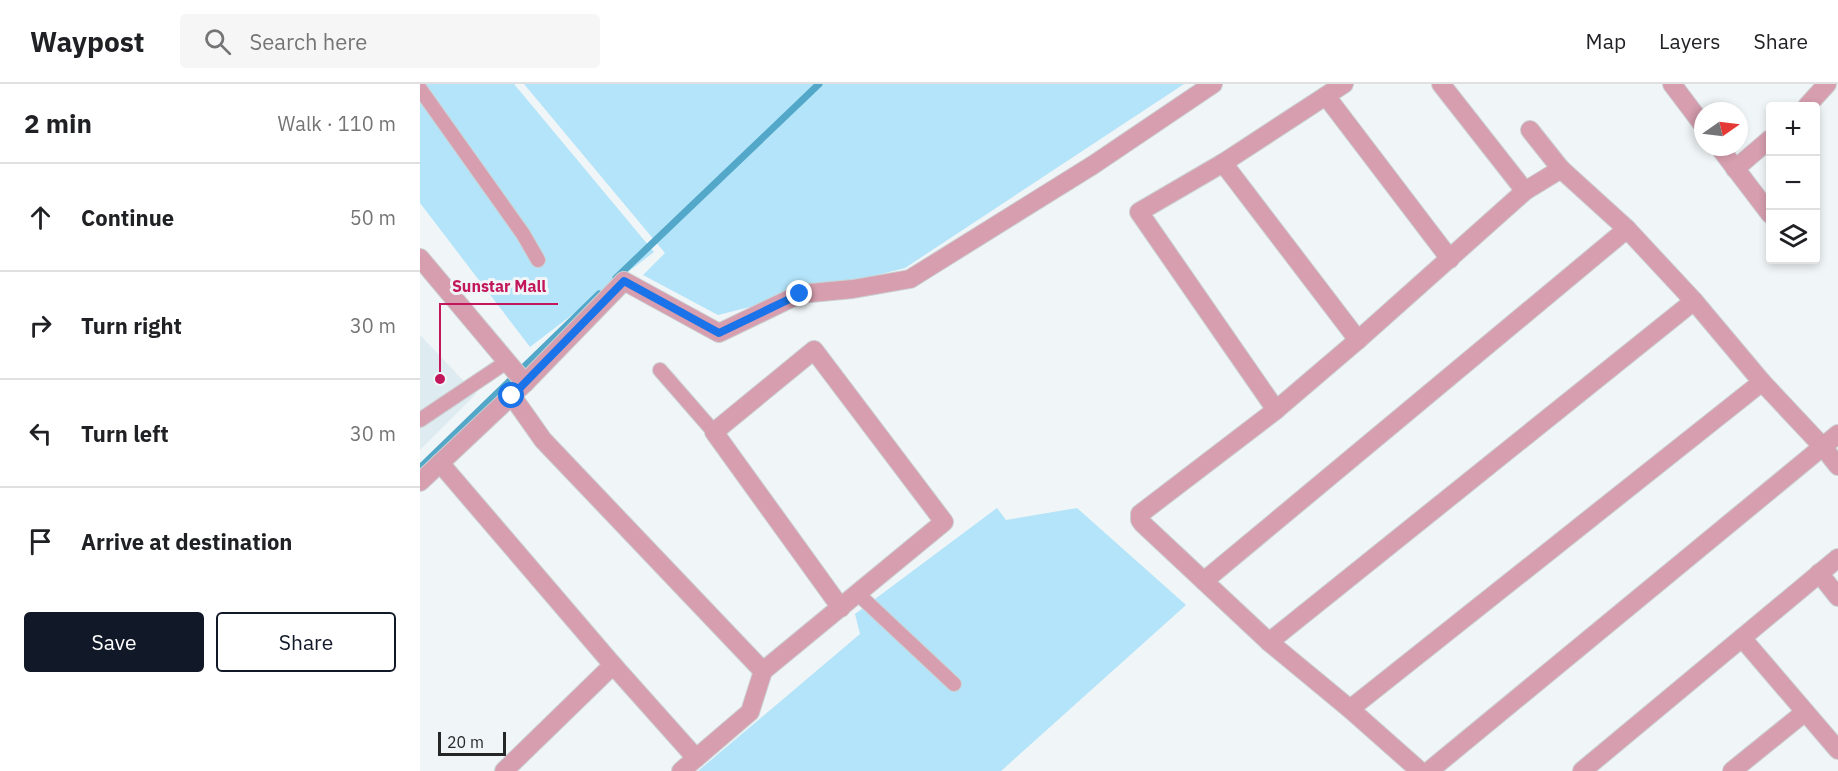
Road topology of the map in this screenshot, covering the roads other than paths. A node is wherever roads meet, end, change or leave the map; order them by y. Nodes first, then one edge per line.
1 (1213, 84) edge
2 (1344, 84) edge
3 (1441, 84) edge
4 (1672, 84) edge
5 (1827, 84) edge
6 (420, 89) edge
7 (1326, 96) junction
8 (1811, 102) edge
9 (1694, 113) edge
10 (1530, 130) dead end
11 (1766, 143) edge
12 (1726, 156) edge
13 (1223, 163) junction
14 (1561, 169) junction
15 (1736, 169) junction
16 (1525, 191) junction
17 (1767, 210) edge
18 (1627, 228) junction
19 (420, 258) edge
20 (1450, 259) junction
21 (538, 260) dead end
22 (1694, 301) junction
23 (1358, 340) junction
24 (508, 362) junction
25 (660, 370) dead end
26 (1762, 382) junction
27 (525, 383) junction
28 (512, 396) junction
29 (1276, 410) junction
30 (420, 420) edge
31 (714, 432) junction
32 (1838, 434) edge
33 (1823, 447) junction
34 (440, 463) junction
35 (1838, 466) edge
36 (420, 482) edge
37 (1838, 558) edge
38 (1819, 573) junction
39 (1204, 581) junction
40 (858, 594) junction
41 (1838, 597) edge
42 (841, 608) junction
43 (1742, 638) junction
44 (1269, 642) junction
45 (613, 665) junction
46 (762, 671) junction
47 (954, 684) dead end
48 (1350, 709) junction
49 (1805, 712) junction
50 (1838, 750) edge
51 (696, 758) junction
52 (504, 771) edge
53 (681, 771) edge
54 (1420, 771) edge
55 (1429, 771) edge
56 (1582, 771) edge
57 (1732, 771) edge

1 - 27 street
2 - 7 street
3 - 16 street
4 - 9 street
5 - 8 street
6 - 21 lane
7 - 13 street
7 - 20 street
10 - 14 street
11 - 15 street
12 - 15 street
13 - 23 street
13 - 29 street
14 - 16 street
14 - 18 street
15 - 17 street
16 - 20 street
18 - 22 street
18 - 39 street
19 - 24 street
20 - 23 street
22 - 26 street
22 - 44 street
23 - 29 street
24 - 27 street
24 - 30 lane
25 - 31 lane
26 - 33 street
26 - 48 street
27 - 28 street
28 - 34 street
28 - 46 street
29 - 39 street
31 - 40 street
31 - 42 street
32 - 33 street
33 - 35 street
33 - 55 street
34 - 36 street
34 - 45 street
37 - 38 street
38 - 41 street
38 - 43 street
39 - 44 street
40 - 42 street
40 - 47 lane
42 - 46 street
43 - 49 street
43 - 56 street
44 - 48 street
45 - 51 street
45 - 52 street
46 - 51 street
48 - 54 street
49 - 50 street
49 - 57 street
51 - 53 street

